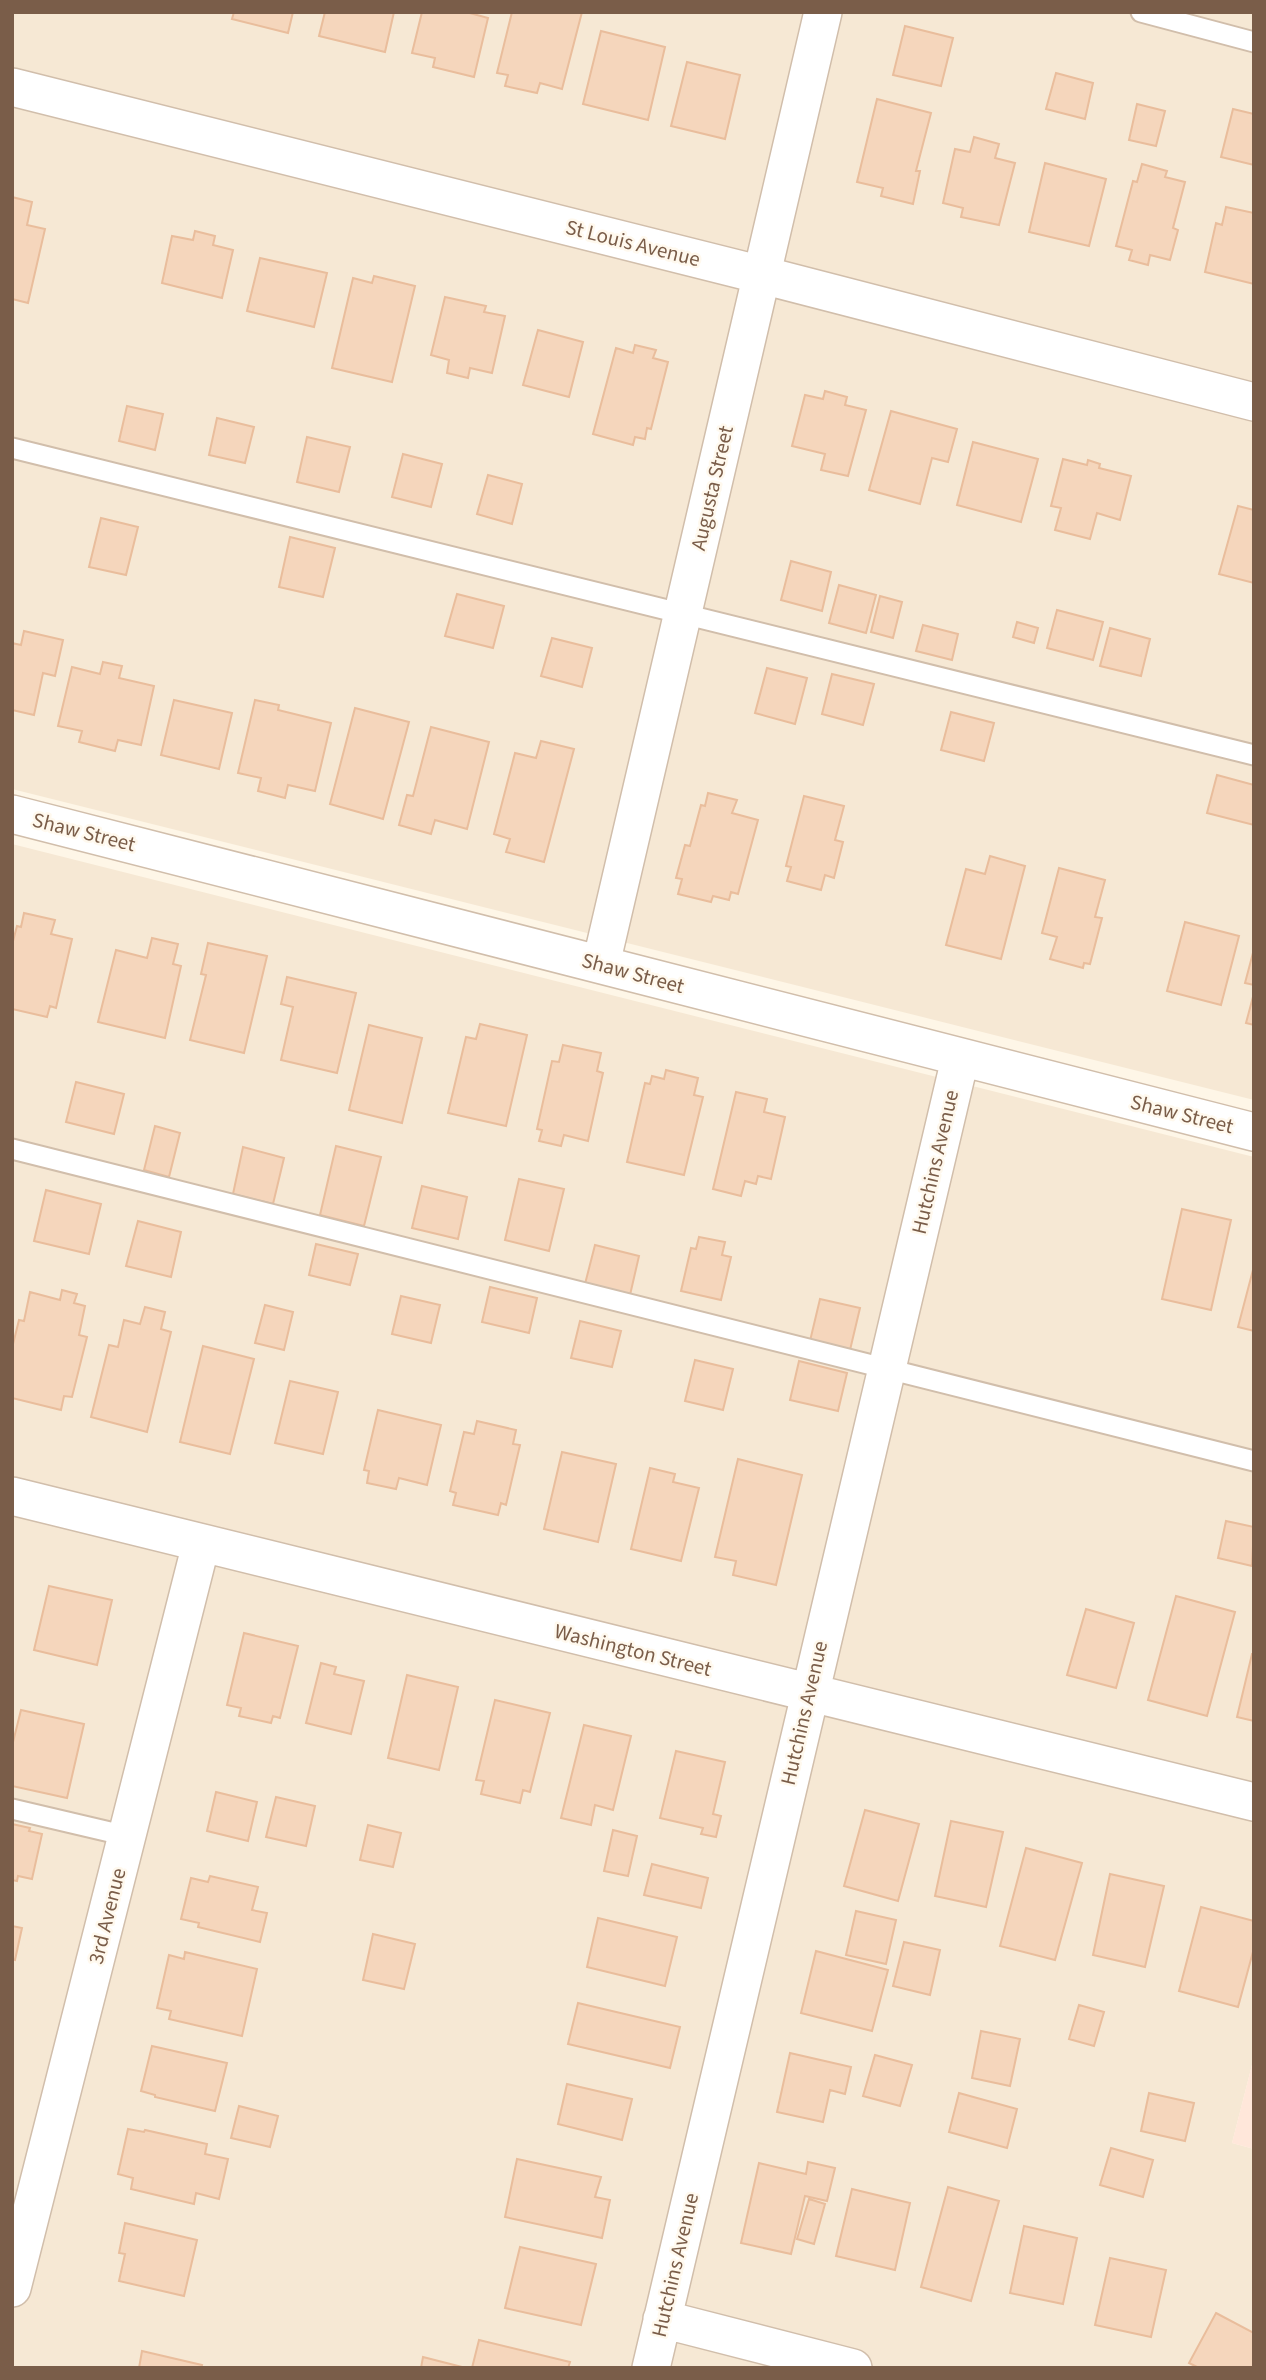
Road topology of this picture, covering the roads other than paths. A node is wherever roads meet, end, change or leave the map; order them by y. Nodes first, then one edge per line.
1 (823, 12) edge
2 (1141, 12) edge
3 (1254, 41) edge
4 (12, 87) edge
5 (762, 275) junction
6 (1254, 402) edge
7 (12, 448) edge
8 (683, 613) junction
9 (1254, 755) edge
10 (12, 814) edge
11 (601, 964) junction
12 (960, 1059) junction
13 (1254, 1132) edge
14 (12, 1149) edge
15 (887, 1367) junction
16 (1254, 1461) edge
17 (12, 1496) edge
18 (201, 1544) junction
19 (808, 1694) junction
20 (1254, 1802) edge
21 (12, 1809) edge
22 (127, 1836) junction
23 (12, 2288) edge
24 (662, 2319) junction
25 (651, 2368) edge
26 (853, 2368) edge

1 - 5 street, Augusta Street
2 - 3 lane
4 - 5 street, St Louis Avenue
5 - 6 street, St Louis Avenue
5 - 8 street, Augusta Street
7 - 8 lane
8 - 9 lane
8 - 11 street, Augusta Street
10 - 11 street, Shaw Street
11 - 12 street, Shaw Street
12 - 13 street, Shaw Street
12 - 15 street, Hutchins Avenue
14 - 15 lane
15 - 16 lane
15 - 19 street, Hutchins Avenue
17 - 18 street, Washington Street
18 - 19 street, Washington Street
18 - 22 street, 3rd Avenue
19 - 20 street, Washington Street
19 - 24 street, Hutchins Avenue
21 - 22 lane
22 - 23 street, 3rd Avenue
24 - 25 street, Hutchins Avenue
24 - 26 street

